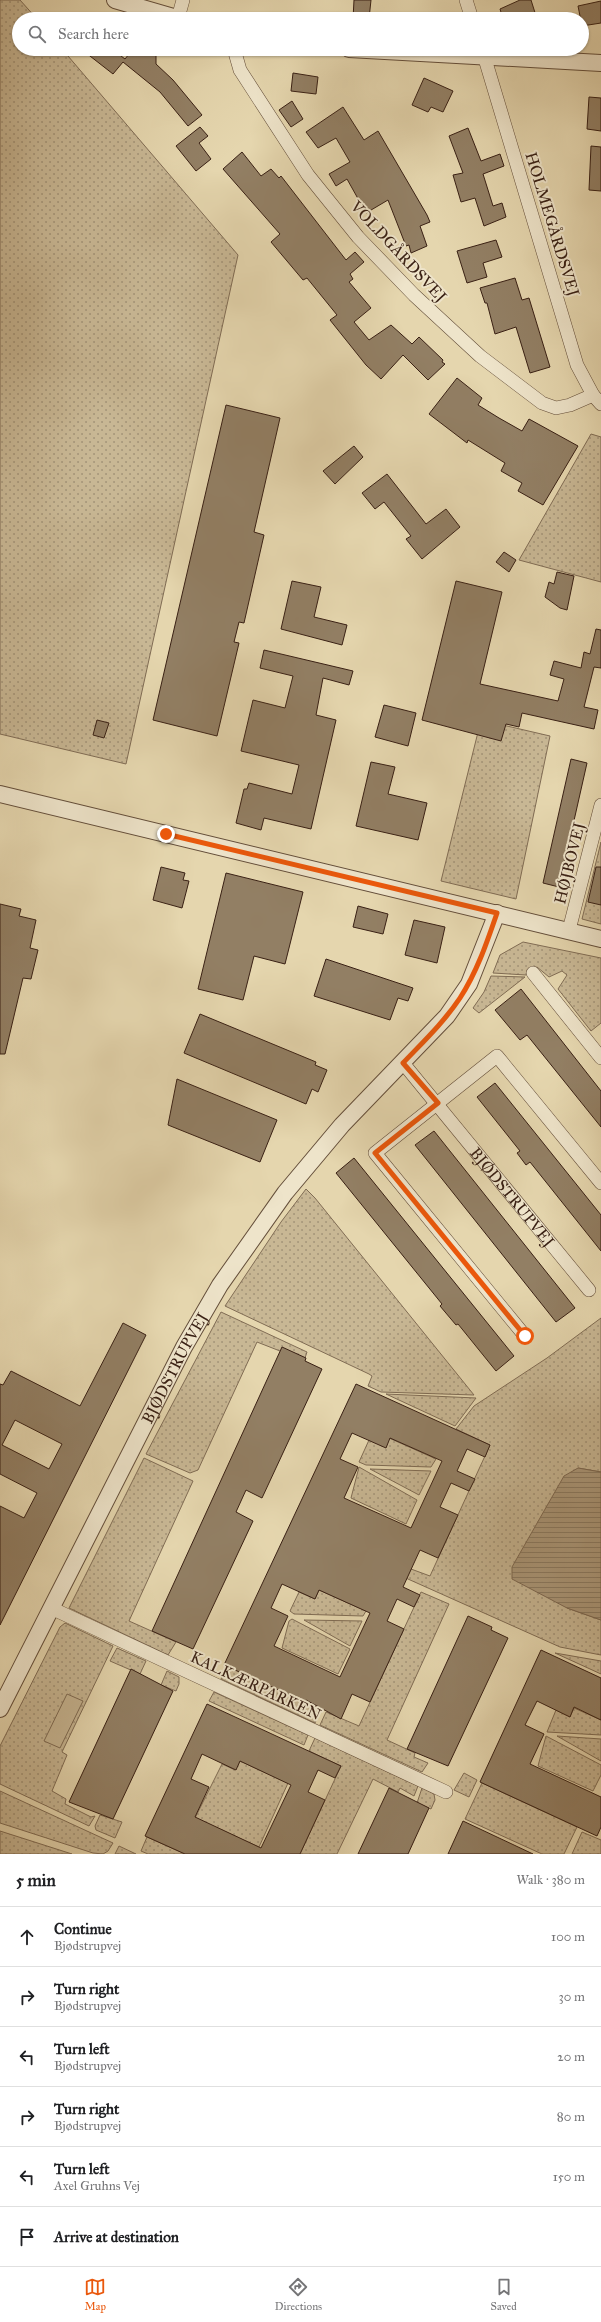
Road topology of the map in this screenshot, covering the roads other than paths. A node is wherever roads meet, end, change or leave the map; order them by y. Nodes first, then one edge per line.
1 (115, 0) edge
2 (183, 0) edge
3 (466, 0) edge
4 (155, 12) edge
5 (180, 12) edge
6 (470, 12) edge
7 (236, 56) edge
8 (485, 56) edge
9 (523, 56) edge
10 (601, 62) edge
11 (597, 400) edge
12 (0, 794) edge
13 (601, 805) edge
14 (497, 913) junction
15 (569, 930) junction
16 (601, 939) edge
17 (533, 973) dead end
18 (601, 1058) edge
19 (403, 1063) junction
20 (438, 1103) junction
21 (601, 1183) edge
22 (589, 1290) dead end
23 (525, 1336) dead end
24 (51, 1608) junction
25 (0, 1709) edge
26 (446, 1792) dead end

1 - 4 street
2 - 5 street
3 - 6 street
7 - 11 street, VOLDGÅRDSVEJ
8 - 11 street, HOLMEGÅRDSVEJ
9 - 10 street
12 - 14 street
13 - 15 street, HØJBOVEJ
14 - 15 street
14 - 19 street, BJØDSTRUPVEJ
15 - 16 street
17 - 18 street
19 - 20 street, BJØDSTRUPVEJ
19 - 24 street, BJØDSTRUPVEJ
20 - 21 street
20 - 22 street, BJØDSTRUPVEJ
20 - 23 street
24 - 25 street, BJØDSTRUPVEJ
24 - 26 street, KALKÆRPARKEN

